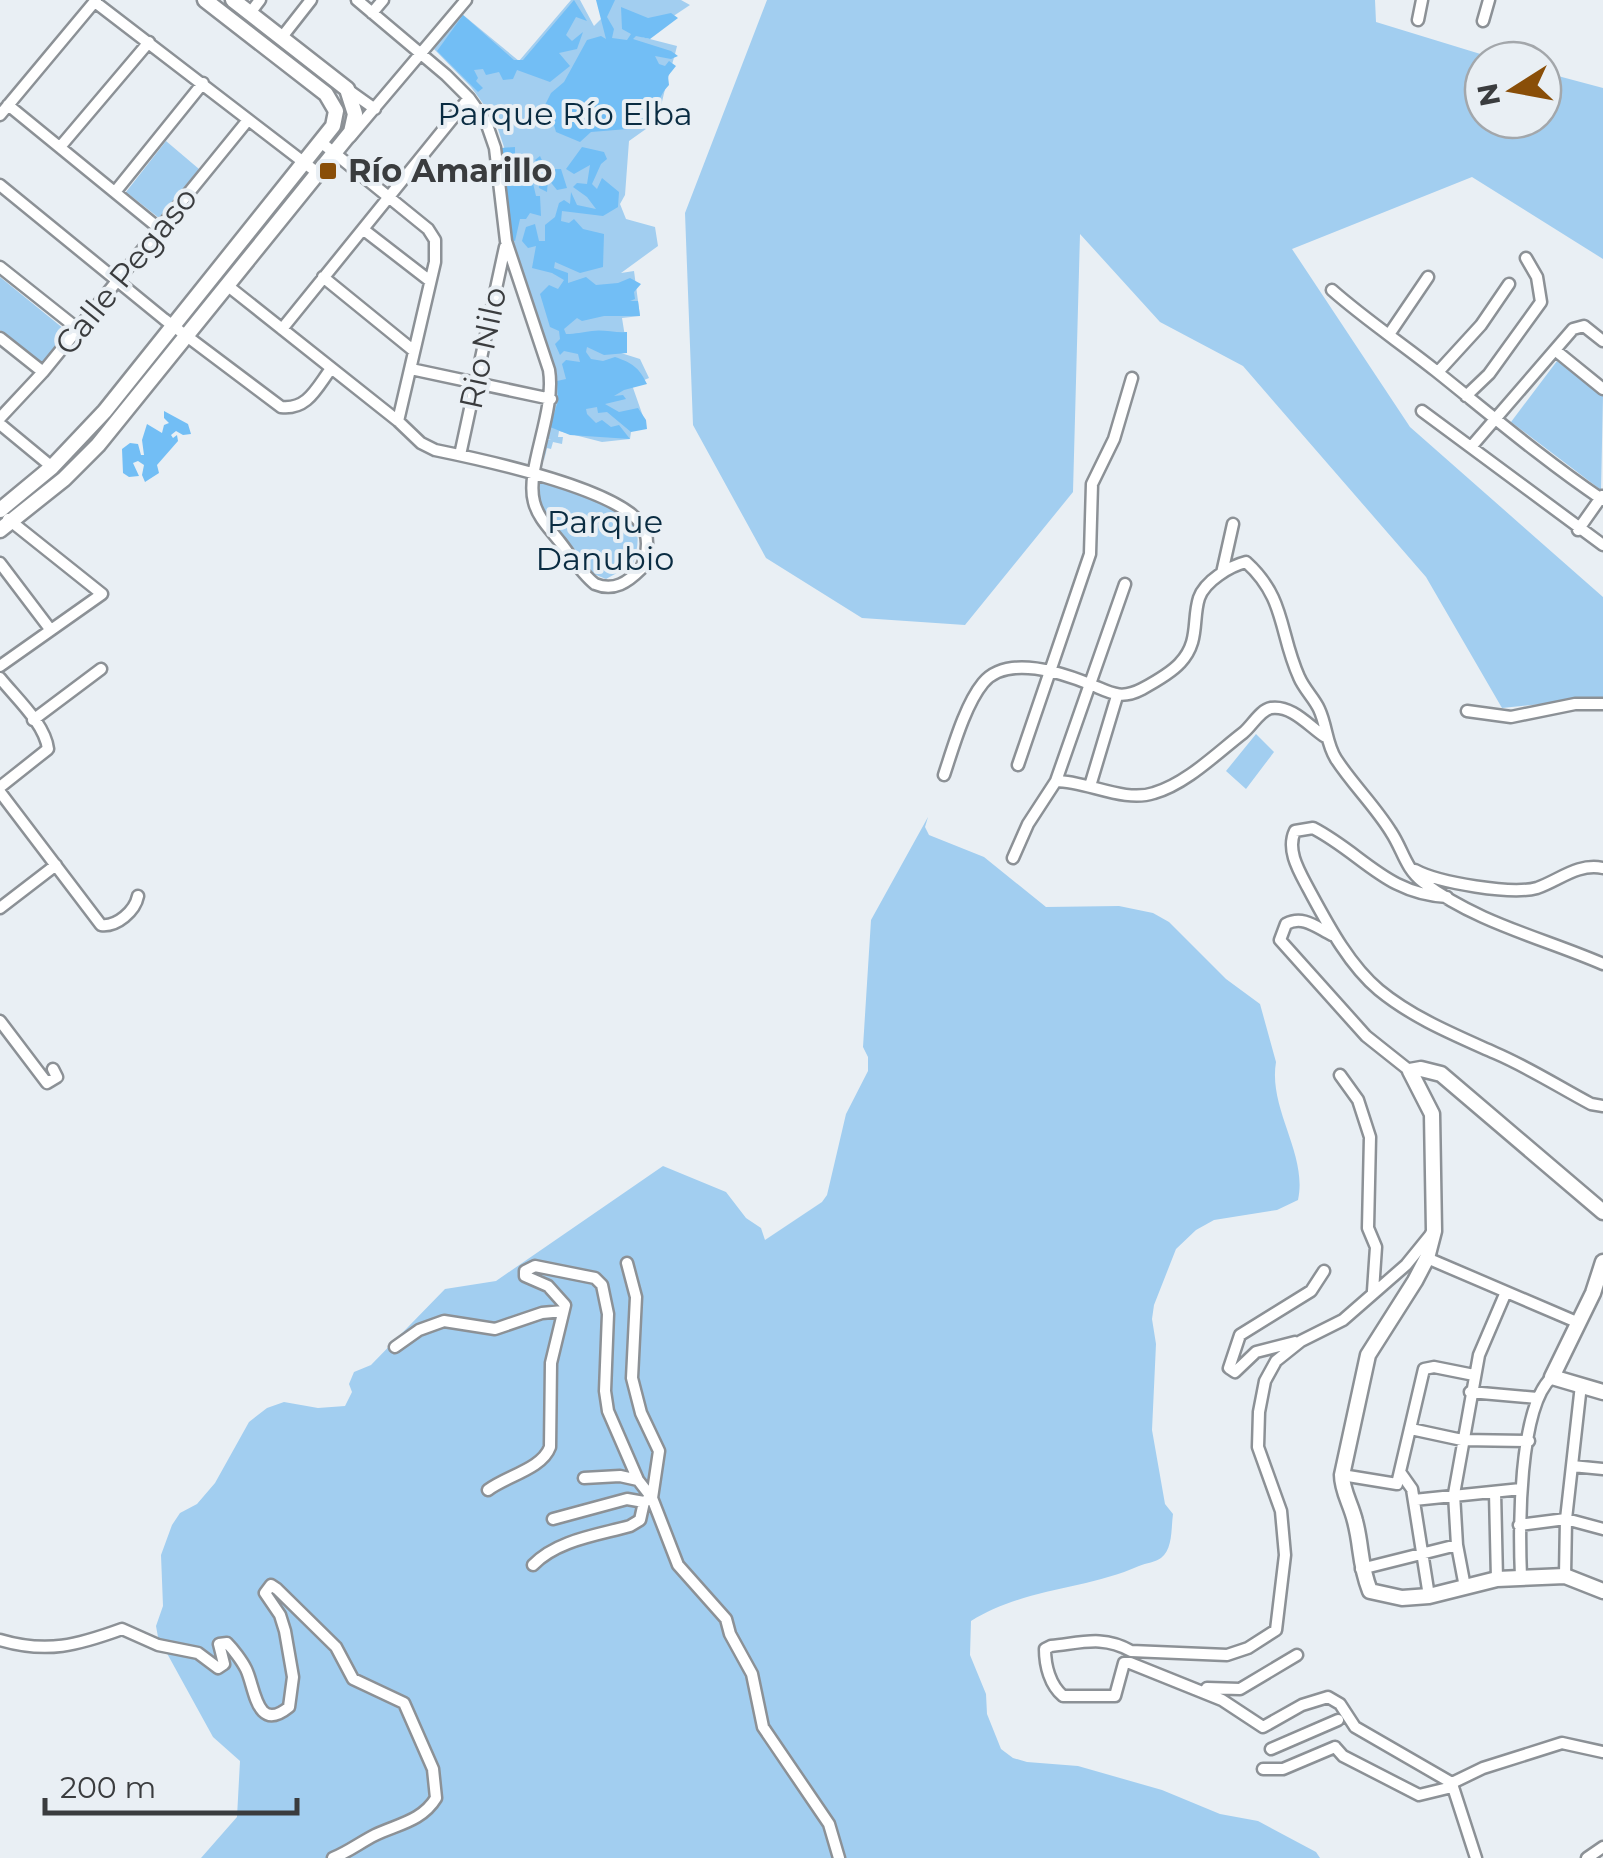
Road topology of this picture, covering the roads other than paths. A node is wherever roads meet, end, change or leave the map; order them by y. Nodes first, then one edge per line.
1 (205, 0) edge
2 (233, 0) edge
3 (260, 0) edge
4 (311, 0) edge
5 (357, 0) edge
6 (382, 0) edge
7 (466, 0) edge
8 (1422, 0) edge
9 (1489, 0) edge
10 (96, 1) edge
11 (372, 12) junction
12 (250, 13) junction
13 (1418, 20) dead end
14 (1483, 21) dead end
15 (282, 37) junction
16 (149, 42) junction
17 (420, 53) junction
18 (202, 83) junction
19 (347, 89) junction
20 (470, 98) junction
21 (4, 110) edge
22 (375, 110) junction
23 (248, 120) junction
24 (322, 143) junction
25 (60, 147) junction
26 (341, 147) junction
27 (306, 164) junction
28 (319, 174) junction
29 (0, 185) edge
30 (115, 192) junction
31 (390, 198) junction
32 (161, 230) junction
33 (364, 230) junction
34 (506, 241) junction
35 (1526, 258) dead end
36 (0, 267) edge
37 (1428, 277) dead end
38 (323, 278) junction
39 (430, 281) junction
40 (118, 282) junction
41 (1508, 284) dead end
42 (228, 286) junction
43 (1332, 290) dead end
44 (173, 326) junction
45 (78, 329) junction
46 (282, 330) junction
47 (1390, 333) junction
48 (187, 337) junction
49 (0, 338) edge
50 (1603, 341) edge
51 (1555, 350) junction
52 (414, 351) junction
53 (410, 369) junction
54 (330, 370) junction
55 (44, 372) junction
56 (1438, 372) junction
57 (1132, 378) dead end
58 (475, 384) junction
59 (1603, 389) edge
60 (1466, 396) junction
61 (551, 400) junction
62 (1422, 411) dead end
63 (1496, 420) junction
64 (0, 421) edge
65 (398, 421) junction
66 (1471, 447) junction
67 (460, 455) junction
68 (52, 467) junction
69 (536, 474) junction
70 (1602, 498) edge
71 (3, 518) edge
72 (1232, 524) dead end
73 (1578, 530) junction
74 (1603, 545) edge
75 (0, 563) edge
76 (1222, 574) junction
77 (1125, 584) dead end
78 (50, 629) junction
79 (0, 666) edge
80 (101, 669) dead end
81 (1048, 672) junction
82 (0, 678) edge
83 (1090, 684) junction
84 (1118, 696) junction
85 (1603, 704) edge
86 (1467, 711) dead end
87 (33, 720) junction
88 (1325, 737) junction
89 (1018, 765) dead end
90 (944, 775) dead end
91 (1056, 781) junction
92 (1090, 786) junction
93 (0, 789) edge
94 (1012, 858) dead end
95 (1406, 864) junction
96 (56, 865) junction
97 (1603, 868) edge
98 (138, 896) dead end
99 (1448, 897) junction
100 (0, 908) edge
101 (1335, 937) junction
102 (1603, 964) edge
103 (0, 1021) edge
104 (53, 1069) dead end
105 (1410, 1072) junction
106 (1340, 1074) dead end
107 (1603, 1106) edge
108 (1603, 1212) edge
109 (1434, 1227) junction
110 (1427, 1258) junction
111 (628, 1262) dead end
112 (1603, 1262) edge
113 (1324, 1272) dead end
114 (1373, 1292) junction
115 (1506, 1292) junction
116 (563, 1311) junction
117 (1579, 1324) junction
118 (1301, 1342) junction
119 (395, 1347) dead end
120 (1474, 1375) junction
121 (1552, 1376) junction
122 (1580, 1385) junction
123 (1470, 1392) junction
124 (1603, 1392) edge
125 (1537, 1398) junction
126 (1411, 1429) junction
127 (1462, 1440) junction
128 (1529, 1441) junction
129 (1572, 1466) junction
130 (1603, 1469) edge
131 (1400, 1472) junction
132 (1342, 1474) junction
133 (584, 1478) dead end
134 (638, 1480) junction
135 (1521, 1489) junction
136 (488, 1490) dead end
137 (1495, 1492) junction
138 (1454, 1494) junction
139 (648, 1500) junction
140 (1414, 1500) junction
141 (553, 1519) dead end
142 (1566, 1520) junction
143 (1519, 1525) junction
144 (1603, 1529) edge
145 (1457, 1545) junction
146 (1422, 1555) junction
147 (533, 1565) dead end
148 (1361, 1569) junction
149 (1564, 1576) junction
150 (1521, 1577) junction
151 (1497, 1579) junction
152 (1466, 1587) junction
153 (1603, 1591) edge
154 (1429, 1596) junction
155 (0, 1640) edge
156 (1160, 1650) junction
157 (1297, 1655) dead end
158 (1156, 1672) junction
159 (1324, 1682) dead end
160 (1187, 1684) junction
161 (1335, 1699) junction
162 (1342, 1718) junction
163 (1334, 1746) junction
164 (1272, 1748) dead end
165 (1603, 1752) edge
166 (1263, 1769) dead end
167 (1452, 1785) junction
168 (1603, 1847) edge
169 (1588, 1856) edge
170 (333, 1858) edge
171 (838, 1858) edge
172 (1476, 1858) edge

1 - 24 main road
2 - 12 main road
3 - 12 street
4 - 15 street
5 - 11 street
6 - 11 street
7 - 17 street
8 - 13 street
9 - 14 street
10 - 16 street
10 - 21 street
11 - 17 street
12 - 15 main road
15 - 19 main road
16 - 18 street
16 - 25 street
17 - 20 street
17 - 22 street
18 - 23 street
18 - 30 street
19 - 22 street
19 - 26 main road
20 - 31 street
20 - 34 street
21 - 25 street
22 - 26 street
23 - 27 street
23 - 32 street, Calle Pegaso
24 - 26 street
24 - 27 main road
25 - 30 street
26 - 28 main road
26 - 31 street
27 - 28 street
27 - 44 main road
28 - 42 main road
29 - 40 street
30 - 32 street
31 - 33 street
31 - 39 street
32 - 40 street, Calle Pegaso
33 - 38 street
33 - 39 street
34 - 58 street, Rio Nilo
34 - 61 street
35 - 60 street
36 - 45 street
37 - 47 street
38 - 46 street
38 - 52 street
39 - 52 street
40 - 44 street
40 - 45 street, Calle Pegaso
41 - 56 street
42 - 46 street
42 - 48 main road
43 - 47 street
44 - 48 street
44 - 68 main road
45 - 55 street, Calle Pegaso
46 - 54 street
47 - 56 street
48 - 54 street
48 - 71 main road
49 - 55 street
50 - 51 street
51 - 59 street
51 - 63 street
52 - 53 street
53 - 58 street
53 - 65 street
54 - 65 street
55 - 64 street, Calle Pegaso
56 - 60 street
57 - 81 street
58 - 61 street
58 - 67 street, Rio Nilo
60 - 63 street
61 - 69 street
62 - 66 street
63 - 66 street
63 - 70 street
64 - 68 street
65 - 67 street
66 - 73 street
67 - 69 street
68 - 71 main road
69 - 69 street
70 - 73 street
71 - 78 street
72 - 76 street
73 - 74 street
75 - 78 street
76 - 84 street
76 - 88 street
77 - 83 street
78 - 79 street
80 - 87 street
81 - 83 street
81 - 89 street
81 - 90 street
82 - 87 street
83 - 84 street
83 - 91 street
84 - 92 street
85 - 86 street
87 - 93 street
88 - 92 street
88 - 95 street
91 - 92 street
91 - 94 street
93 - 96 street
95 - 97 street
95 - 99 street
96 - 98 street
96 - 100 street
99 - 101 street
99 - 102 street
101 - 105 street
101 - 107 street
103 - 104 street
105 - 108 main road
105 - 109 main road
106 - 114 street
109 - 110 main road
109 - 114 street
110 - 115 street
110 - 132 main road
111 - 139 street
112 - 117 main road
113 - 118 street
114 - 118 street
115 - 117 street
115 - 120 street
116 - 119 street
116 - 134 street
116 - 136 street
117 - 121 main road
118 - 156 street
120 - 123 street
120 - 126 street
121 - 122 main road
121 - 125 street
122 - 124 main road
122 - 129 street
123 - 125 street
123 - 127 street
125 - 128 street
126 - 127 street
126 - 131 street
127 - 128 street
127 - 138 street
128 - 135 street
129 - 130 street
129 - 142 street
131 - 132 street
131 - 140 street
132 - 148 main road
133 - 134 street
134 - 139 street
135 - 137 street
135 - 143 street
137 - 138 street
137 - 151 street
138 - 140 street
138 - 145 street
139 - 141 street
139 - 147 street
139 - 171 street
140 - 146 street
142 - 143 street
142 - 144 street
142 - 149 street
143 - 150 street
145 - 146 street
145 - 152 street
146 - 148 street
146 - 154 street
148 - 154 main road
149 - 150 main road
149 - 153 main road
150 - 151 main road
151 - 152 main road
152 - 154 main road
155 - 170 street
156 - 158 street
156 - 158 street
157 - 160 street
158 - 160 street
159 - 161 street
160 - 161 street
161 - 162 street
162 - 163 street
162 - 164 street
162 - 167 street
163 - 166 street
163 - 167 street
165 - 167 street
167 - 172 street
168 - 169 street

